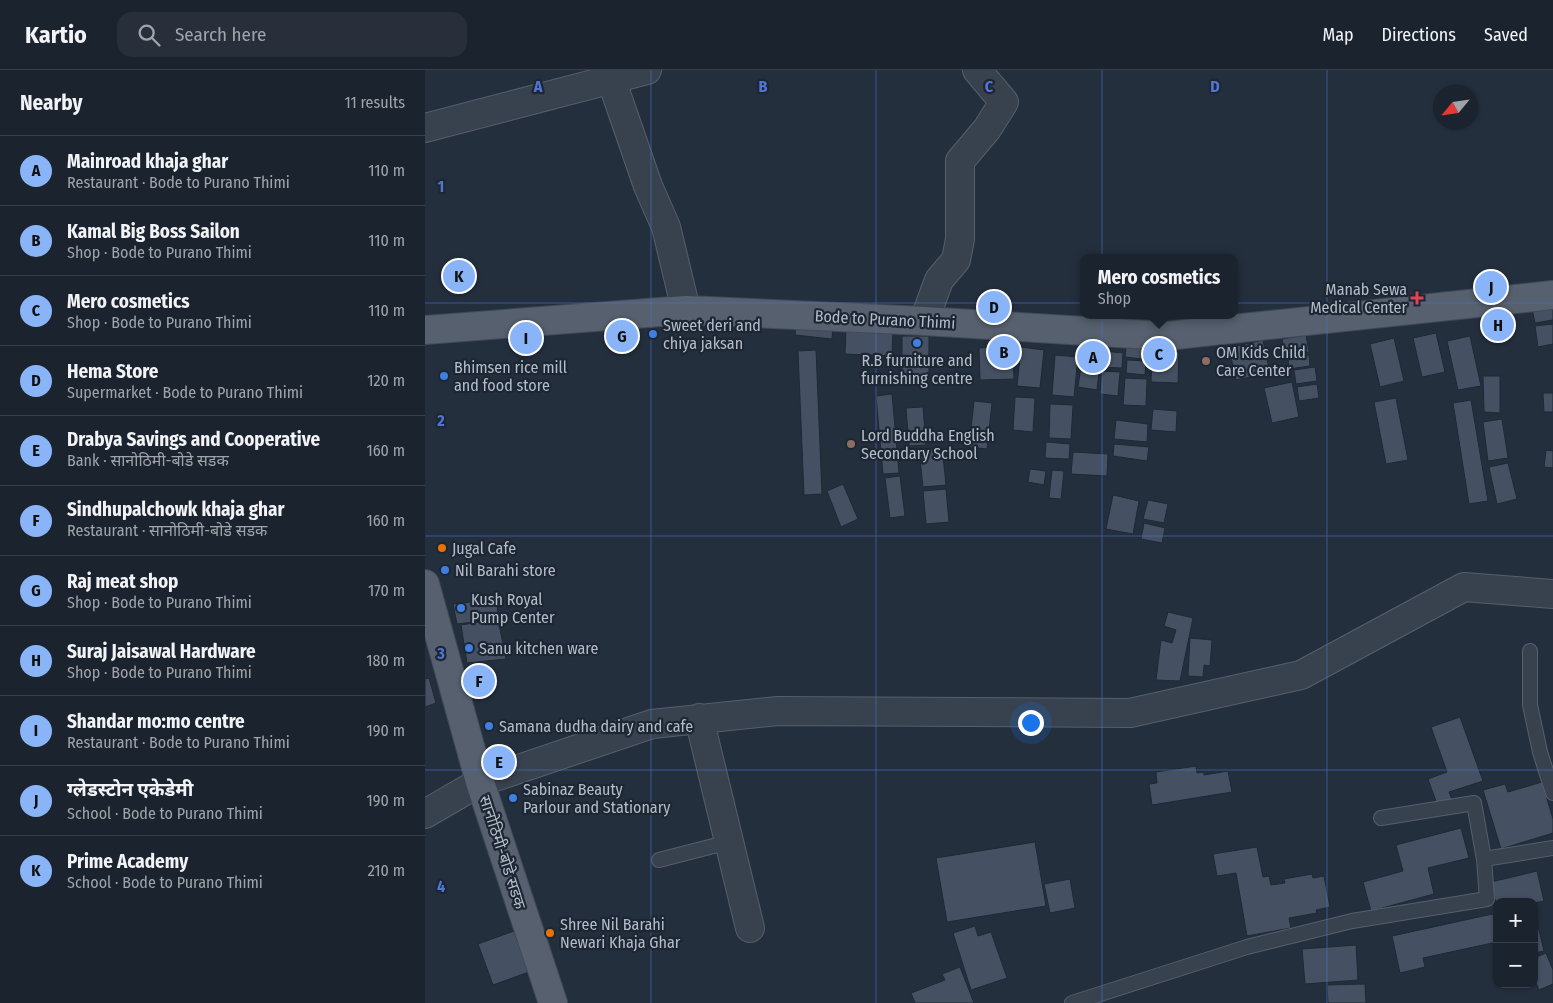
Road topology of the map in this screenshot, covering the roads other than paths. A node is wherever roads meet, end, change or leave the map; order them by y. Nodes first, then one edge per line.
1 (647, 70) edge
2 (977, 70) edge
3 (610, 75) edge
4 (425, 128) edge
5 (1553, 295) edge
6 (686, 310) junction
7 (924, 321) junction
8 (425, 330) edge
9 (425, 584) edge
10 (1553, 594) edge
11 (1530, 651) dead end
12 (699, 718) junction
13 (479, 782) junction
14 (1553, 793) edge
15 (425, 814) edge
16 (1381, 818) dead end
17 (729, 842) junction
18 (1553, 848) edge
19 (1483, 858) junction
20 (659, 860) dead end
21 (750, 928) dead end
22 (553, 1003) edge
23 (1072, 1003) edge

1 - 3 street
2 - 7 street
3 - 4 street
3 - 6 street
5 - 7 main road, Bode to Purano Thimi
6 - 7 main road, Bode to Purano Thimi
6 - 8 main road, Bode to Purano Thimi
9 - 13 main road, सानोठिमी-बोडे सडक
10 - 12 street
11 - 14 lane
12 - 13 street
12 - 17 street
13 - 15 street
13 - 22 main road, सानोठिमी-बोडे सडक
16 - 19 lane
17 - 20 lane
17 - 21 street
18 - 19 lane
19 - 23 lane

